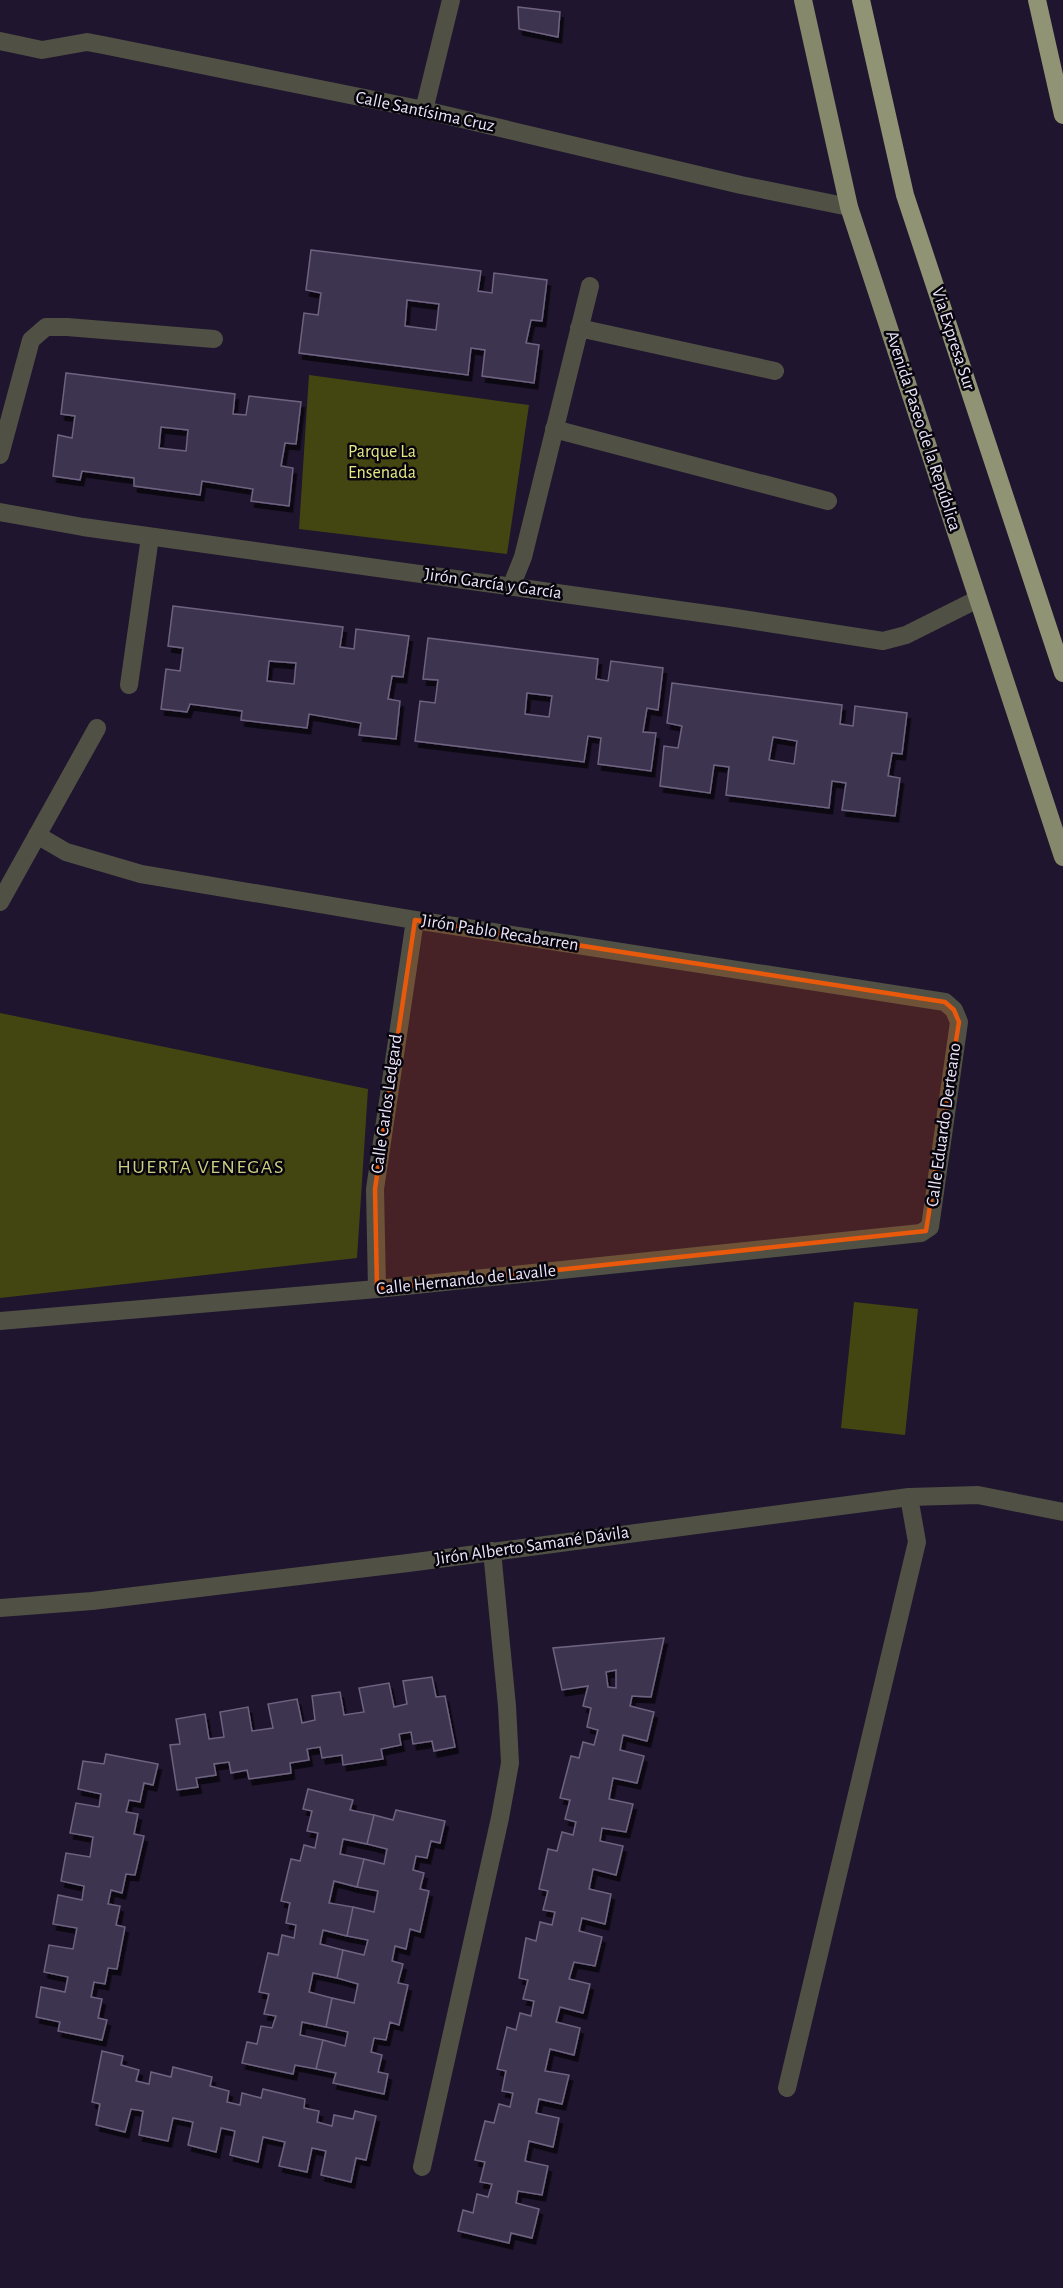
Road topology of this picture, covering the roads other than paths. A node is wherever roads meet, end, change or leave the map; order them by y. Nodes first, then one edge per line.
1 (451, 0) edge
2 (803, 0) edge
3 (861, 0) edge
4 (1037, 0) edge
5 (0, 41) edge
6 (424, 110) junction
7 (1063, 115) edge
8 (849, 207) junction
9 (590, 286) dead end
10 (579, 328) junction
11 (214, 339) dead end
12 (776, 371) dead end
13 (554, 429) junction
14 (0, 455) edge
15 (828, 501) dead end
16 (0, 512) edge
17 (150, 537) junction
18 (511, 587) junction
19 (978, 599) junction
20 (1063, 673) edge
21 (129, 685) dead end
22 (97, 728) dead end
23 (37, 835) junction
24 (1063, 857) edge
25 (0, 902) edge
26 (415, 920) junction
27 (959, 1022) joint
28 (930, 1227) joint
29 (377, 1289) junction
30 (0, 1321) edge
31 (909, 1497) junction
32 (1063, 1512) edge
33 (492, 1551) junction
34 (0, 1608) edge
35 (787, 2088) dead end
36 (422, 2167) dead end

1 - 6 street
2 - 8 main road, Avenida Paseo de la República
3 - 20 highway, Via Expresa Sur
4 - 7 highway
5 - 6 street, Calle Santísima Cruz
6 - 8 street, Calle Santísima Cruz
8 - 19 main road, Avenida Paseo de la República
9 - 10 street
10 - 12 street
10 - 13 street
11 - 14 street
13 - 15 street
13 - 18 street
16 - 17 street, Jirón García y García
17 - 18 street, Jirón García y García
17 - 21 street
18 - 19 street, Jirón García y García
19 - 24 main road, Avenida Paseo de la República
22 - 23 street
23 - 25 street
23 - 26 street, Jirón Pablo Recabarren
26 - 27 street, Jirón Pablo Recabarren
26 - 29 street, Calle Carlos Ledgard
27 - 28 street, Calle Eduardo Derteano
28 - 29 street, Calle Hernando de Lavalle
29 - 30 street, Calle Hernando de Lavalle
31 - 32 street, Jirón Alberto Samané Dávila
31 - 33 street, Jirón Alberto Samané Dávila
31 - 35 street
33 - 34 street, Jirón Alberto Samané Dávila
33 - 36 street

